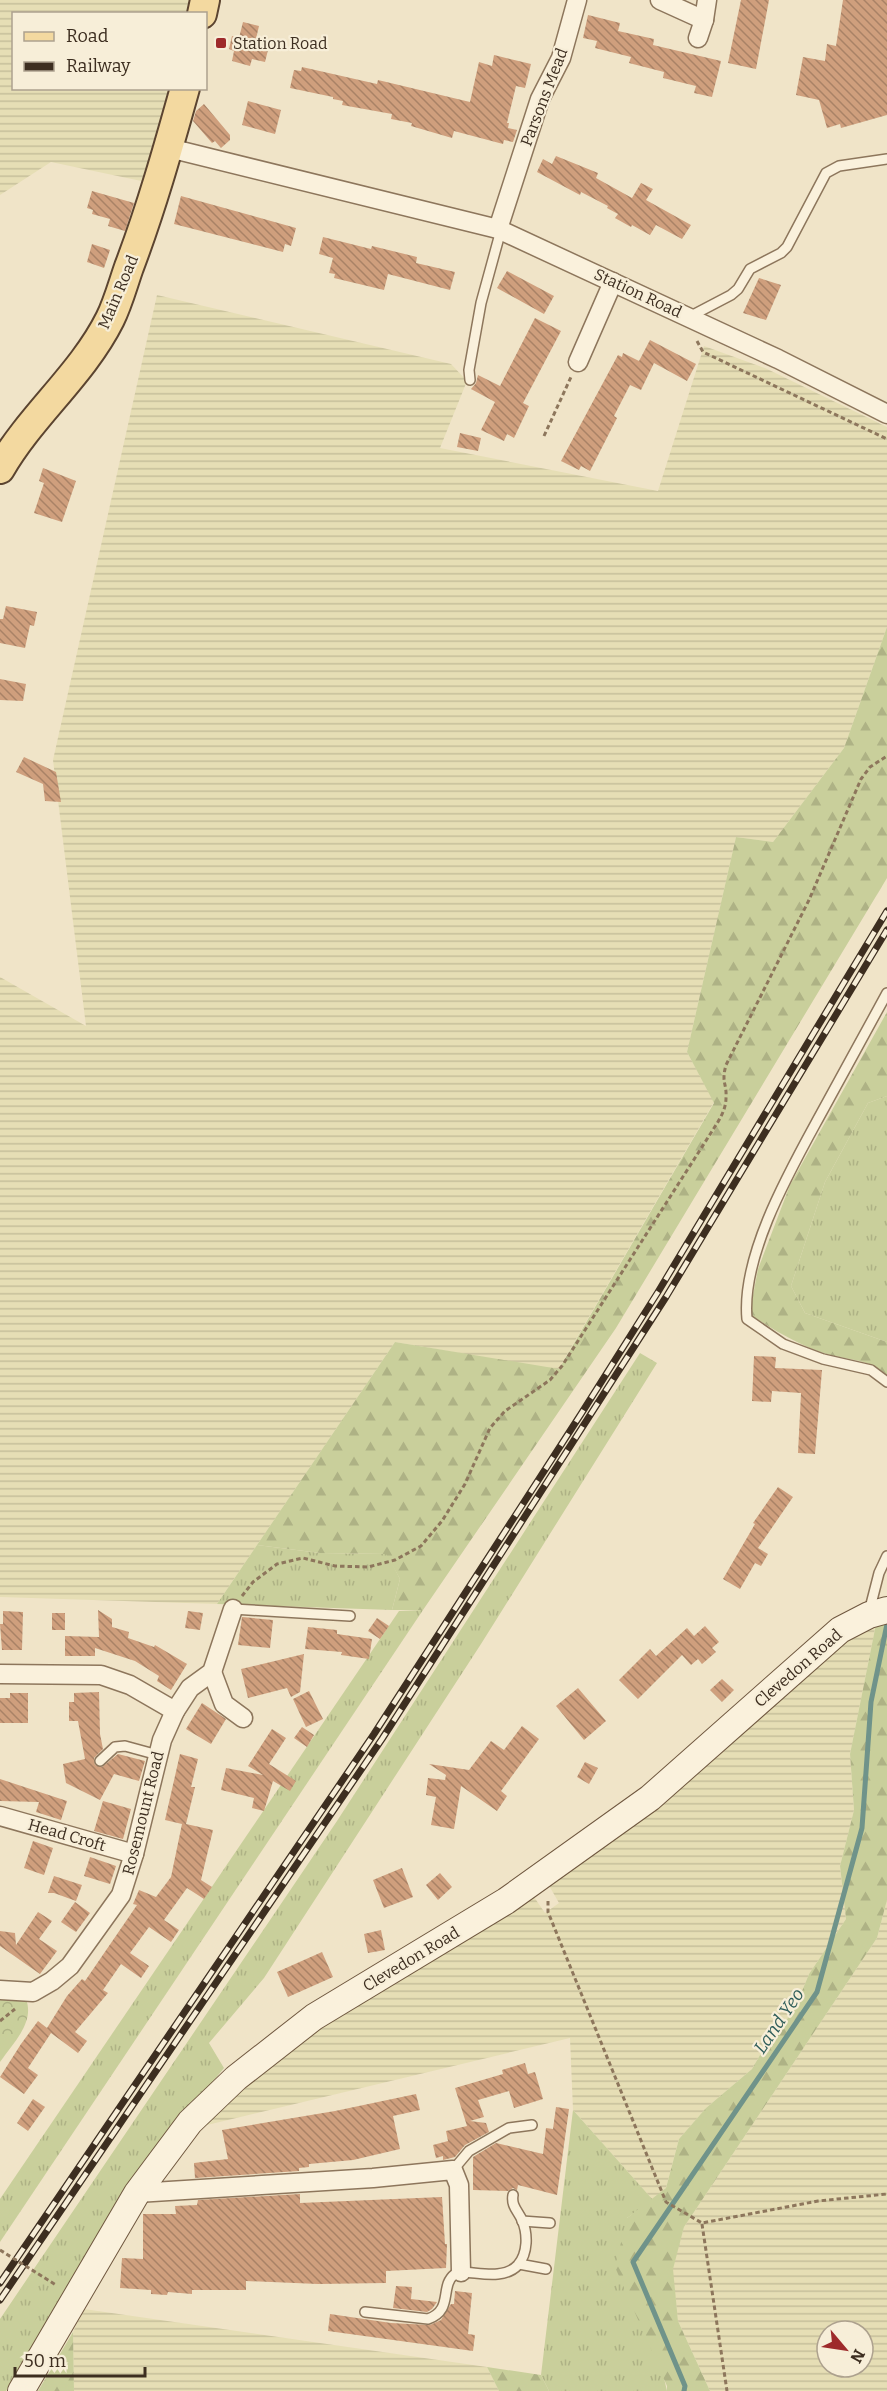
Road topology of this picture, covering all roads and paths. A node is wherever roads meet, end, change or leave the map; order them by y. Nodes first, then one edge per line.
1 (577, 0) edge
2 (660, 0) edge
3 (707, 0) edge
4 (704, 20) junction
5 (698, 38) dead end
6 (184, 90) edge
7 (169, 148) junction
8 (887, 159) edge
9 (500, 230) junction
10 (614, 282) junction
11 (685, 315) junction
12 (579, 364) joint
13 (470, 380) dead end
14 (887, 414) edge
15 (544, 436) dead end
16 (887, 439) edge
17 (0, 469) edge
18 (887, 756) edge
19 (887, 993) edge
20 (887, 1382) edge
21 (887, 1556) edge
22 (233, 1609) junction
23 (878, 1612) edge
24 (350, 1616) dead end
25 (212, 1672) junction
26 (0, 1674) edge
27 (175, 1711) junction
28 (243, 1718) dead end
29 (158, 1755) junction
30 (100, 1761) dead end
31 (0, 1816) edge
32 (134, 1854) junction
33 (552, 1909) dead end
34 (0, 1990) edge
35 (532, 2125) dead end
36 (453, 2170) junction
37 (137, 2193) junction
38 (887, 2194) edge
39 (513, 2195) dead end
40 (522, 2221) junction
41 (550, 2223) dead end
42 (702, 2223) junction
43 (0, 2250) edge
44 (519, 2264) junction
45 (546, 2269) dead end
46 (461, 2272) junction
47 (56, 2285) dead end
48 (365, 2312) dead end
49 (21, 2391) edge
50 (727, 2391) edge

1 - 9 street, Parsons Mead
2 - 4 street
3 - 4 street
4 - 5 street
6 - 7 main road, Main Road
7 - 9 street, Station Road
7 - 17 main road, Main Road
8 - 11 lane
9 - 10 street, Station Road
9 - 13 lane
10 - 11 street, Station Road
10 - 12 street
11 - 14 street, Station Road
11 - 16 path
12 - 15 path
18 - 22 path
19 - 20 lane
21 - 23 lane
22 - 24 lane
22 - 25 street
23 - 37 main road, Clevedon Road
25 - 27 street, Rosemount Road
25 - 28 street
26 - 27 street
27 - 29 street, Rosemount Road
29 - 30 lane
29 - 32 street, Rosemount Road
31 - 32 street, Head Croft
32 - 34 street, Rosemount Road
33 - 42 path
35 - 36 lane
36 - 37 street
36 - 46 street
37 - 49 main road, Clevedon Road
38 - 42 path
39 - 40 lane
40 - 41 lane
40 - 44 lane
42 - 50 path
43 - 47 path, bridge
44 - 45 lane
44 - 46 lane
46 - 48 lane

